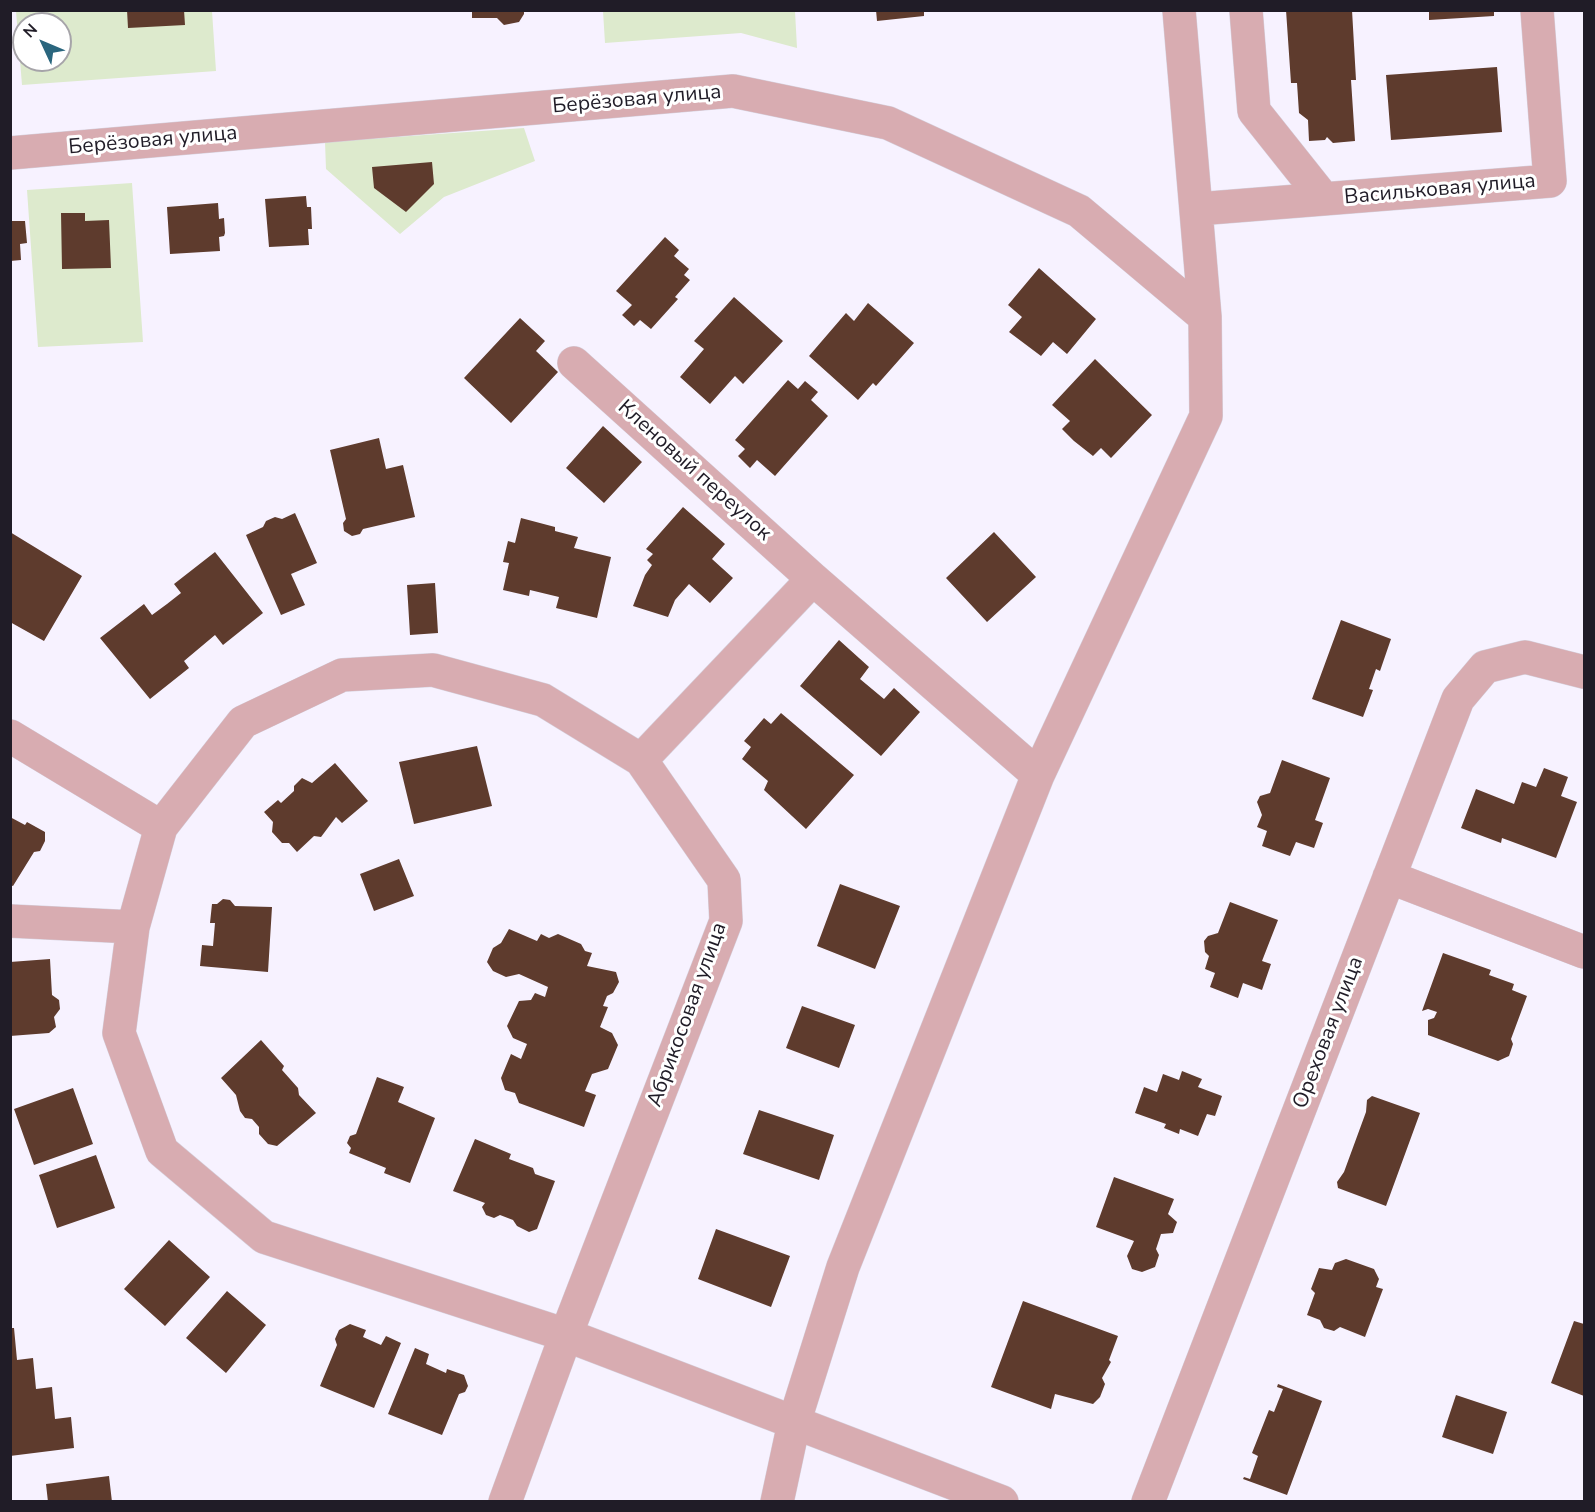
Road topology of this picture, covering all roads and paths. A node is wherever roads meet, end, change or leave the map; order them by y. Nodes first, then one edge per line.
1 (1179, 10) edge
2 (1246, 10) edge
3 (1537, 10) edge
4 (10, 153) edge
5 (1324, 199) junction
6 (1197, 209) junction
7 (1205, 317) junction
8 (574, 363) dead end
9 (813, 579) junction
10 (1584, 672) edge
11 (10, 736) edge
12 (641, 760) junction
13 (1038, 775) junction
14 (161, 827) junction
15 (1389, 877) junction
16 (10, 921) edge
17 (133, 927) junction
18 (1584, 952) edge
19 (566, 1335) junction
20 (794, 1423) junction
21 (505, 1502) edge
22 (777, 1502) edge
23 (1002, 1502) edge
24 (1148, 1502) edge

1 - 6 street
2 - 5 street
3 - 5 street, Васильковая улица
4 - 7 street, Берёзовая улица
5 - 6 street, Васильковая улица
6 - 7 street
7 - 13 street
8 - 9 street, Кленовый переулок
9 - 12 street
9 - 13 street, Кленовый переулок
10 - 15 street, Ореховая улица
11 - 14 street
12 - 14 street, Абрикосовая улица
12 - 19 street, Абрикосовая улица
13 - 20 street
14 - 17 street, Абрикосовая улица
15 - 18 street
15 - 24 street, Ореховая улица
16 - 17 street
17 - 19 street, Абрикосовая улица
19 - 20 street, Абрикосовая улица
19 - 21 street, Абрикосовая улица
20 - 22 street
20 - 23 street

